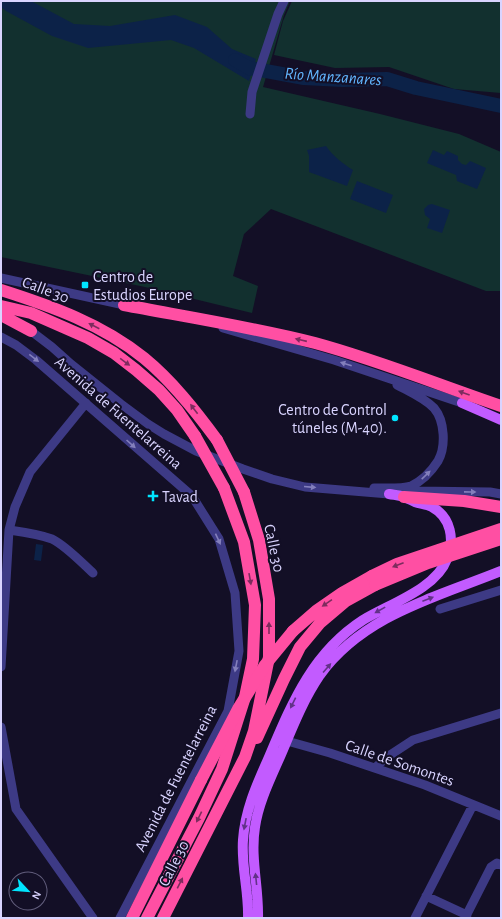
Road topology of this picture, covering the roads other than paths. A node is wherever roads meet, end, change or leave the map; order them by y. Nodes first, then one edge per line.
1 (275, 1) edge
2 (284, 1) edge
3 (278, 14) junction
4 (250, 114) dead end
5 (1, 278) edge
6 (1, 290) edge
7 (124, 305) junction
8 (1, 306) edge
9 (1, 316) edge
10 (1, 320) edge
11 (31, 331) junction
12 (1, 337) edge
13 (369, 371) junction
14 (86, 403) junction
15 (462, 403) joint
16 (501, 406) edge
17 (501, 419) edge
18 (349, 490) junction
19 (389, 494) junction
20 (501, 494) edge
21 (404, 497) junction
22 (501, 507) edge
23 (501, 529) edge
24 (9, 530) junction
25 (501, 538) edge
26 (501, 571) edge
27 (93, 573) dead end
28 (501, 574) edge
29 (373, 580) junction
30 (469, 584) junction
31 (501, 590) edge
32 (440, 609) dead end
33 (1, 666) edge
34 (501, 713) edge
35 (1, 727) edge
36 (287, 741) junction
37 (245, 757) junction
38 (375, 768) junction
39 (473, 805) junction
40 (501, 816) edge
41 (501, 865) edge
42 (426, 896) junction
43 (466, 917) edge
44 (92, 918) edge
45 (120, 918) edge
46 (132, 918) edge
47 (147, 918) edge
48 (163, 918) edge
49 (248, 918) edge
50 (258, 918) edge
51 (414, 918) edge

1 - 3 street
2 - 3 street
3 - 4 street
5 - 7 street
37 -> 6 highway, Calle 30, bridge
13 -> 7 street
16 -> 7 highway
8 -> 47 highway, Calle 30, bridge
9 - 11 highway
10 - 11 street
11 -> 18 street
12 -> 14 street, Avenida de Fuentelarreina
13 - 15 street
18 -> 13 street
14 - 24 street
14 -> 45 street, Avenida de Fuentelarreina
15 - 17 main road
18 - 19 street
19 -> 20 street
19 - 21 main road
21 - 22 highway
21 -> 49 main road
23 -> 29 highway, bridge
24 - 27 street
24 - 33 street
25 - 29 highway, bridge
26 - 30 main road
28 - 30 main road
29 - 37 highway
29 -> 46 highway, bridge
36 -> 30 main road
31 - 32 street
34 - 38 street
35 - 44 street
36 - 38 street, Calle de Somontes
50 -> 36 main road
48 -> 37 highway, Calle 30
38 - 39 street, Calle de Somontes
39 - 40 street, Calle de Somontes
39 - 42 street
41 - 43 street
42 - 43 street
42 - 51 street

